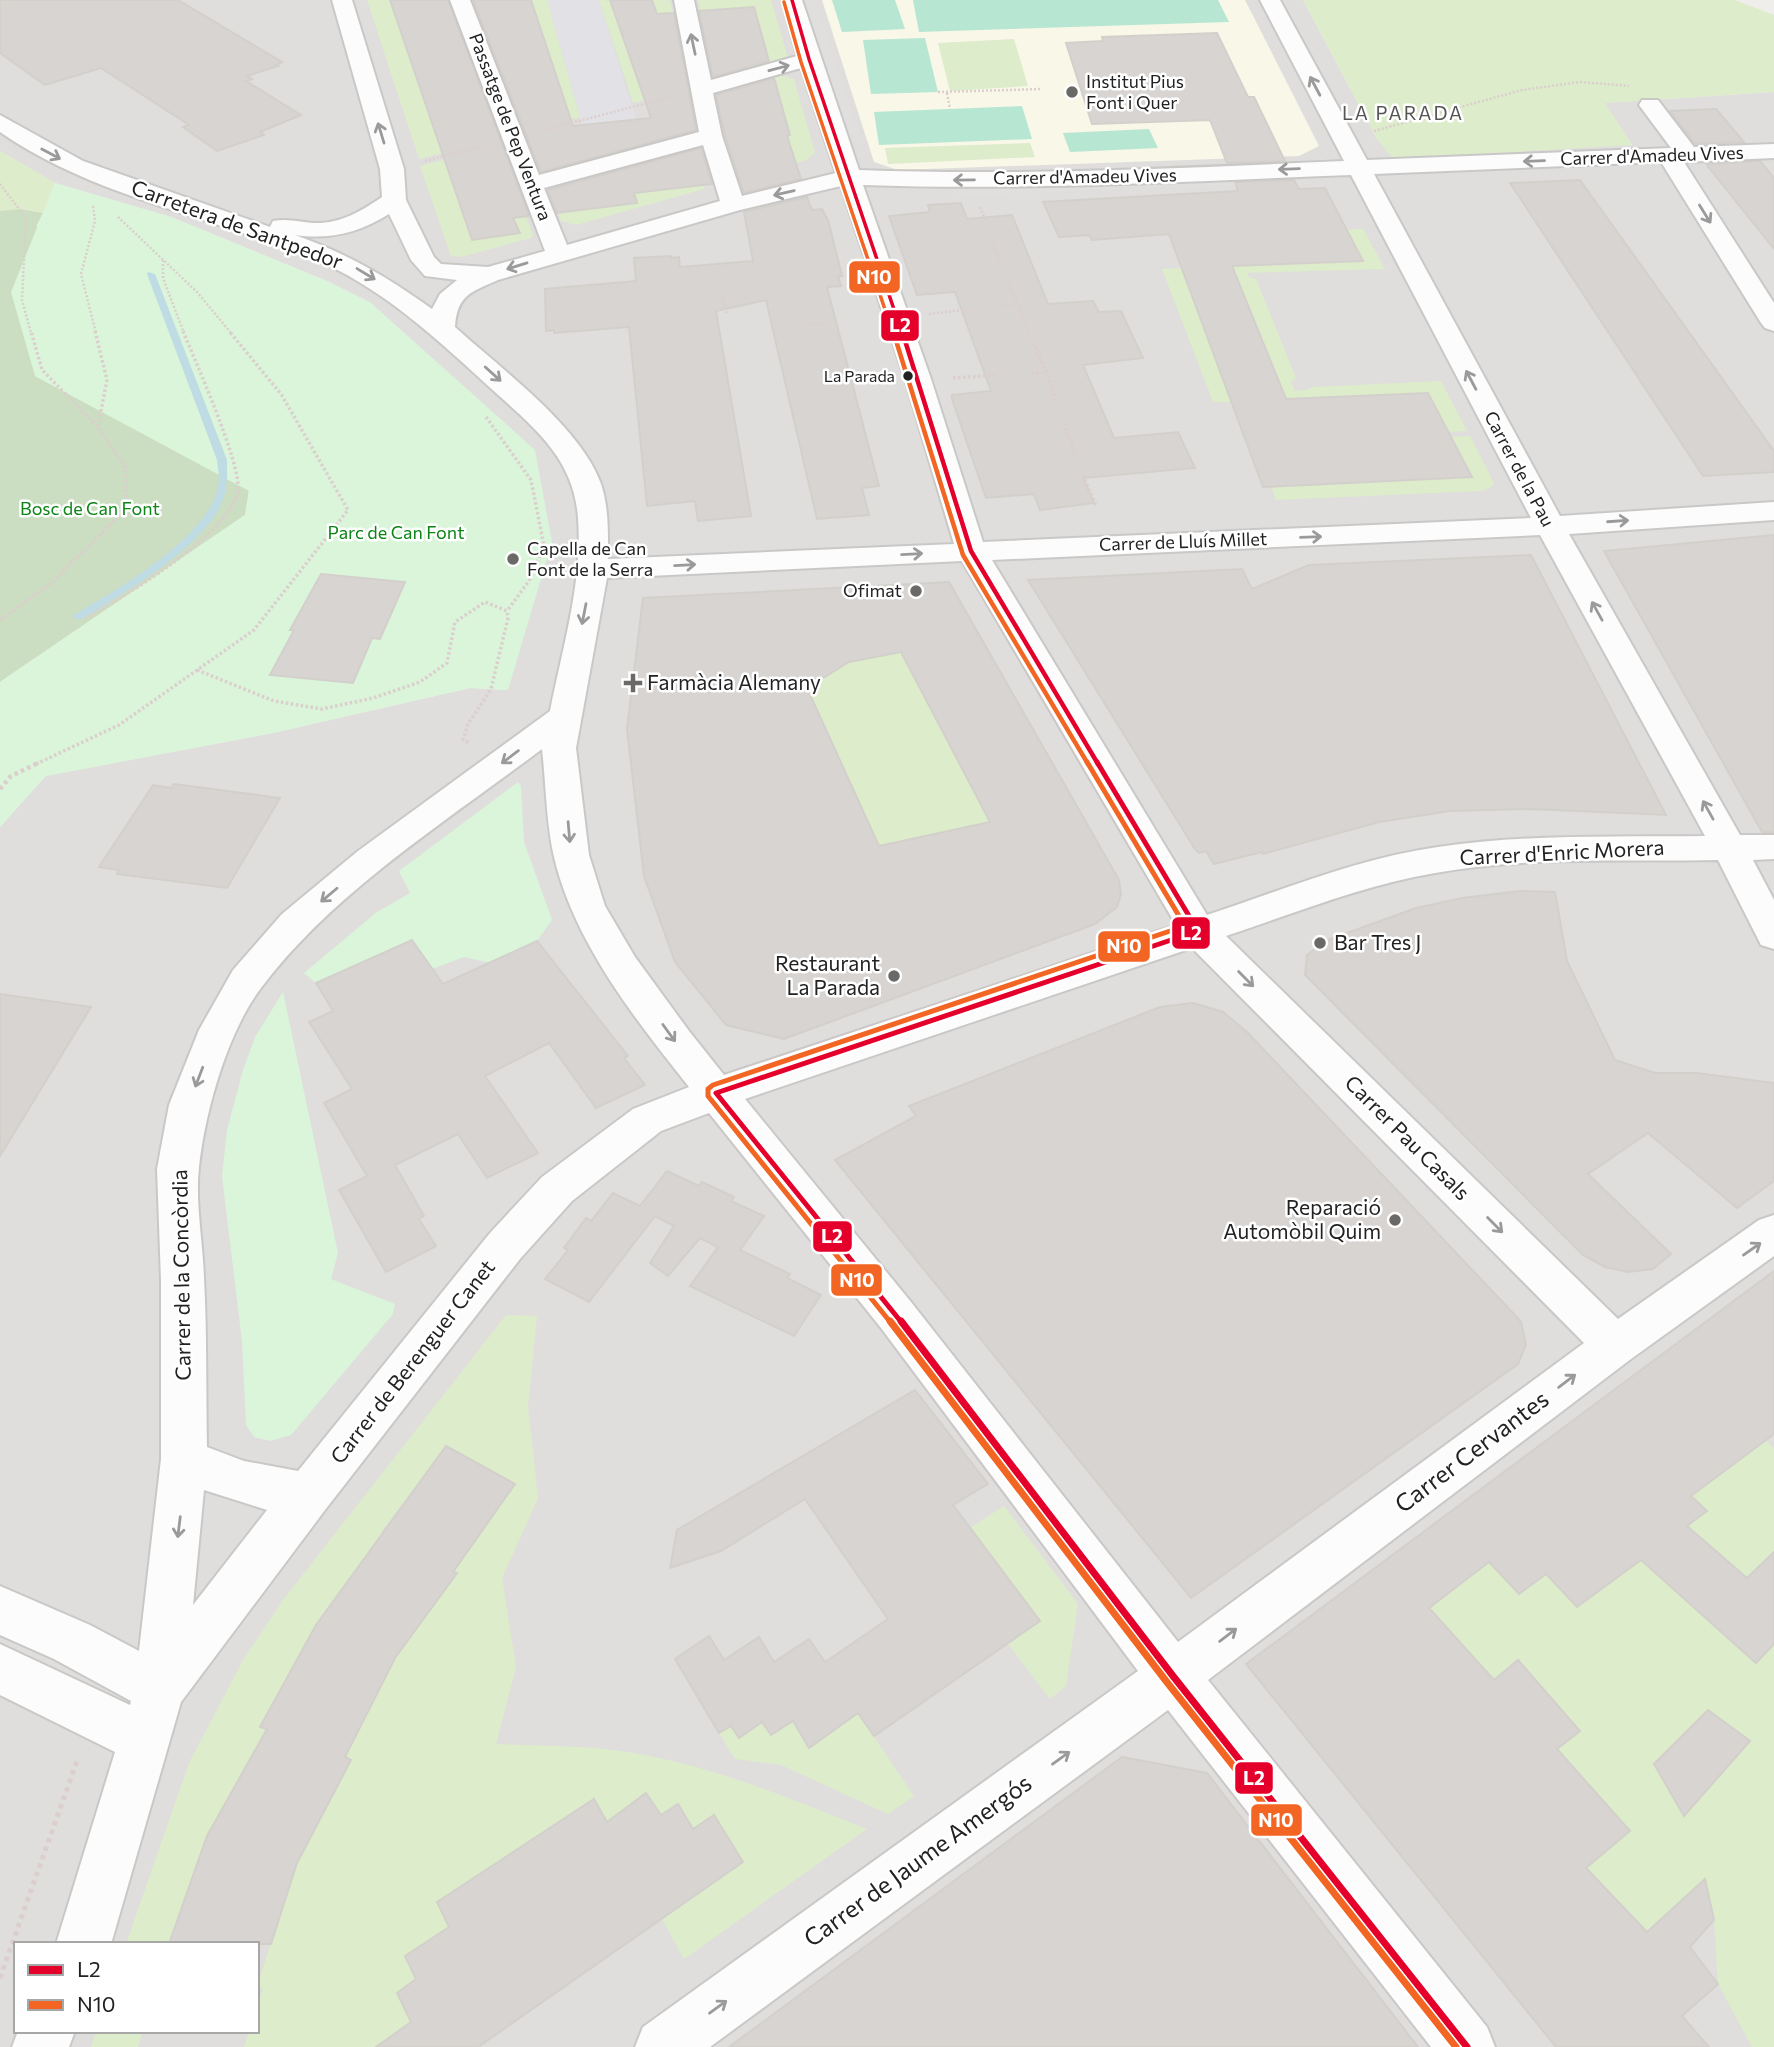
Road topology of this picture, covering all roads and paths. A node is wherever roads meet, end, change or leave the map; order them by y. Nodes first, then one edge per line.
1 (342, 0) edge
2 (460, 0) edge
3 (684, 0) edge
4 (792, 0) edge
5 (1270, 0) edge
6 (809, 60) junction
7 (702, 89) junction
8 (1042, 89) dead end
9 (939, 92) dead end
10 (947, 93) junction
11 (1650, 105) joint
12 (633, 106) dead end
13 (950, 109) dead end
14 (581, 120) dead end
15 (0, 122) edge
16 (711, 136) junction
17 (515, 137) junction
18 (1343, 140) junction
19 (1774, 151) edge
20 (1679, 156) junction
21 (1357, 168) junction
22 (392, 169) junction
23 (850, 177) junction
24 (0, 184) edge
25 (534, 184) junction
26 (99, 185) junction
27 (394, 200) junction
28 (733, 205) junction
29 (211, 214) junction
30 (992, 239) dead end
31 (558, 254) junction
32 (163, 259) junction
33 (1000, 262) dead end
34 (489, 275) junction
35 (1008, 280) dead end
36 (722, 296) dead end
37 (1017, 304) junction
38 (1005, 305) dead end
39 (727, 315) dead end
40 (825, 323) dead end
41 (1774, 323) edge
42 (804, 324) dead end
43 (442, 329) junction
44 (1029, 333) dead end
45 (1033, 343) dead end
46 (1031, 373) dead end
47 (1047, 373) junction
48 (515, 394) junction
49 (1056, 403) dead end
50 (1064, 423) dead end
51 (97, 426) junction
52 (1075, 454) dead end
53 (1083, 475) dead end
54 (1096, 506) dead end
55 (1774, 511) edge
56 (1550, 526) junction
57 (971, 551) junction
58 (593, 569) junction
59 (507, 611) junction
60 (85, 619) dead end
61 (0, 620) edge
62 (197, 670) junction
63 (565, 716) junction
64 (504, 761) junction
65 (0, 789) edge
66 (1728, 846) junction
67 (1774, 848) edge
68 (1198, 931) junction
69 (1774, 935) edge
70 (716, 1093) junction
71 (1774, 1233) edge
72 (1615, 1345) junction
73 (184, 1459) junction
74 (308, 1494) junction
75 (0, 1610) edge
76 (0, 1670) edge
77 (1173, 1676) junction
78 (160, 1689) junction
79 (145, 1739) junction
80 (41, 1855) dead end
81 (84, 1942) edge
82 (0, 1978) edge
83 (663, 2047) edge
84 (1467, 2047) edge

22 -> 1 street
2 - 17 street, Passatge de Pep Ventura
7 -> 3 street
4 - 6 street, Carrer Pau Casals
18 -> 5 street, Carrer de la Pau
7 -> 6 street
6 - 23 street, Carrer Pau Casals
7 - 16 street
8 - 10 path
9 - 10 path
10 - 13 path
11 - 18 path
11 - 20 street
12 - 14 path
15 -> 26 street, Carretera de Santpedor
16 - 25 street
16 - 28 street
17 - 22 path
17 - 25 street, Passatge de Pep Ventura
18 - 21 street, Carrer de la Pau
19 - 20 street, Carrer d'Amadeu Vives
20 -> 21 street, Carrer d'Amadeu Vives
20 -> 41 street
21 -> 23 street, Carrer d'Amadeu Vives
56 -> 21 street, Carrer de la Pau
22 - 27 street
23 -> 28 street, Carrer d'Amadeu Vives
23 - 57 street, Carrer Pau Casals
24 - 51 path
25 - 31 street, Passatge de Pep Ventura
26 - 29 street, Carretera de Santpedor
26 - 32 path
26 - 51 path
27 - 29 street
27 - 34 street
28 - 31 street, Carrer d'Amadeu Vives
29 -> 43 street, Carretera de Santpedor
30 - 33 path
31 -> 34 street, Carrer d'Amadeu Vives
32 - 60 path
32 - 62 path
34 - 43 street, Carrer d'Amadeu Vives
35 - 37 path
36 - 39 path
37 - 38 path
37 - 44 path
40 - 42 path
43 -> 48 street, Carretera de Santpedor
45 - 47 path
46 - 47 path
47 - 49 path
48 - 58 street, Carretera de Santpedor
48 - 59 path
50 - 52 path
51 - 61 path
53 - 54 path
56 -> 55 street, Carrer de Lluís Millet
57 -> 56 street, Carrer de Lluís Millet
66 -> 56 street, Carrer de la Pau
58 -> 57 street, Carrer de Lluís Millet
57 - 68 street, Carrer Pau Casals
58 -> 63 street, Carretera de Santpedor
59 - 62 path
59 - 64 path
62 - 65 path
63 -> 64 street, Carrer de la Concòrdia
63 -> 70 street, Carretera de Santpedor
64 -> 73 street, Carrer de la Concòrdia
66 - 67 street, Carrer d'Enric Morera
66 - 68 street, Carrer d'Enric Morera
66 - 69 street, Carrer de la Pau
68 - 70 street, Carrer d'Enric Morera
68 -> 72 street, Carrer Pau Casals
70 - 74 street, Carrer de Berenguer Canet
70 - 77 street, Carretera de Santpedor
72 -> 71 street, Carrer Cervantes
77 -> 72 street, Carrer Cervantes
73 - 74 street
73 -> 78 street, Carrer de la Concòrdia
74 - 78 street, Carrer de Berenguer Canet
75 - 78 street
76 - 79 street
83 -> 77 street, Carrer de Jaume Amergós
77 - 84 street, Carretera de Santpedor
78 - 79 street, Carrer de la Concòrdia
79 - 81 street, Carrer de la Concòrdia
80 - 82 path

